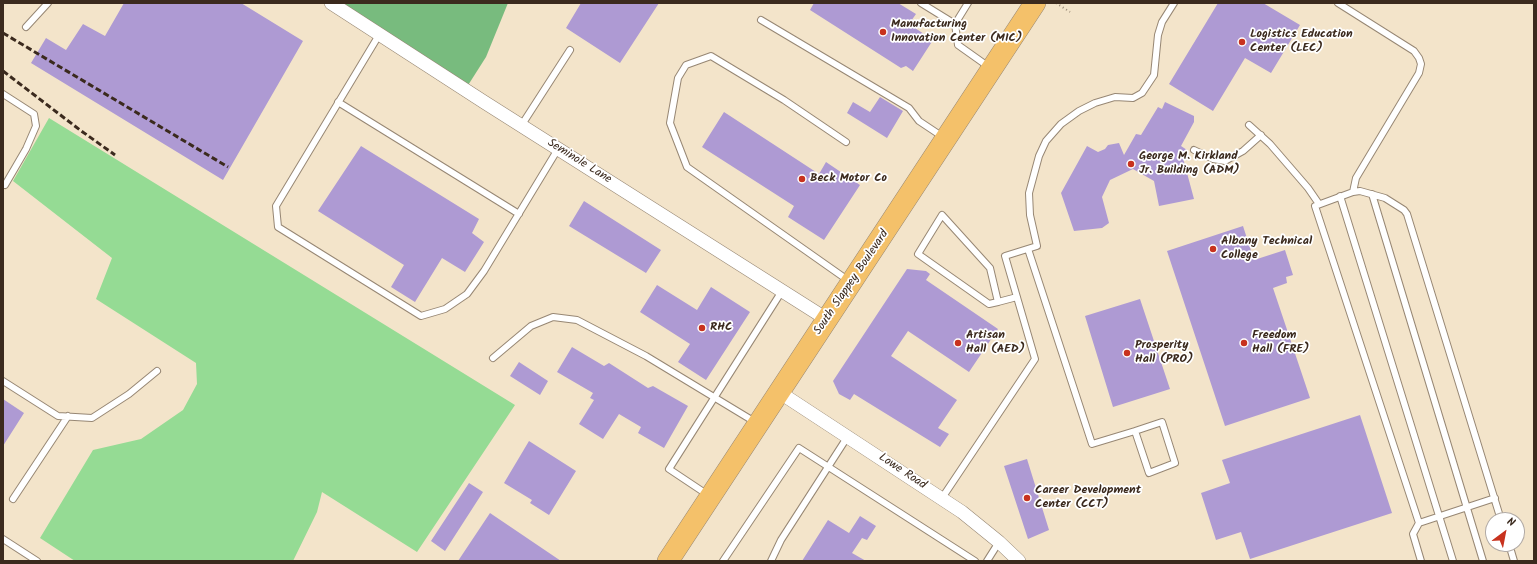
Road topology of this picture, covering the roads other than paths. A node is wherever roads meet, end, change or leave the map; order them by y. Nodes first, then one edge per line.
1 (48, 3) edge
2 (331, 3) edge
3 (921, 3) edge
4 (968, 3) edge
5 (1035, 3) edge
6 (1174, 3) edge
7 (1338, 3) edge
8 (761, 20) dead end
9 (955, 24) junction
10 (26, 27) dead end
11 (379, 35) junction
12 (570, 50) dead end
13 (992, 69) junction
14 (3, 94) edge
15 (338, 102) junction
16 (1249, 125) dead end
17 (521, 126) junction
18 (1261, 135) junction
19 (946, 139) junction
20 (846, 142) dead end
21 (558, 149) junction
22 (1194, 150) dead end
23 (3, 184) edge
24 (1353, 192) junction
25 (1372, 194) junction
26 (1340, 196) junction
27 (1319, 204) junction
28 (518, 214) junction
29 (1028, 249) junction
30 (852, 283) junction
31 (782, 291) junction
32 (1017, 297) junction
33 (998, 302) junction
34 (828, 320) junction
35 (493, 358) dead end
36 (157, 371) dead end
37 (3, 381) edge
38 (779, 392) junction
39 (715, 398) junction
40 (68, 416) junction
41 (758, 424) junction
42 (1135, 431) junction
43 (848, 436) junction
44 (828, 467) junction
45 (710, 496) junction
46 (942, 498) junction
47 (1495, 498) junction
48 (13, 499) dead end
49 (1467, 507) junction
50 (1499, 512) edge
51 (1439, 517) junction
52 (1419, 523) junction
53 (3, 539) edge
54 (999, 542) junction
55 (37, 561) edge
56 (668, 561) edge
57 (723, 561) edge
58 (771, 561) edge
59 (975, 561) edge
60 (987, 561) edge
61 (1019, 561) edge
62 (1420, 561) edge
63 (1453, 561) edge
64 (1483, 561) edge

1 - 10 lane
2 - 11 street, Seminole Lane
3 - 9 lane
4 - 9 lane
5 - 13 main road, South Slappey Boulevard
6 - 29 lane
7 - 24 lane
8 - 19 lane
9 - 13 lane
11 - 15 lane
11 - 17 street, Seminole Lane
12 - 17 lane
13 - 19 main road, South Slappey Boulevard
14 - 23 lane
15 - 28 lane
15 - 28 lane
16 - 18 lane
17 - 21 street, Seminole Lane
18 - 22 lane
18 - 27 lane
19 - 30 main road, South Slappey Boulevard
20 - 30 lane
21 - 28 lane
21 - 31 street, Seminole Lane
24 - 25 lane
24 - 26 lane
25 - 47 lane
25 - 49 lane
26 - 27 lane
26 - 51 lane
27 - 52 lane
29 - 32 lane
29 - 42 lane
30 - 34 main road, South Slappey Boulevard
31 - 34 street, Seminole Lane
31 - 39 lane
32 - 33 lane
32 - 46 lane
33 - 33 lane
34 - 38 main road, South Slappey Boulevard
35 - 39 lane
36 - 40 lane
37 - 40 lane
38 - 41 main road, South Slappey Boulevard
38 - 43 street, Lowe Road
39 - 41 lane
39 - 45 lane
40 - 48 lane
41 - 45 main road, South Slappey Boulevard
42 - 42 lane
43 - 44 lane
43 - 46 street, Lowe Road
44 - 57 lane
44 - 58 lane
44 - 59 lane
45 - 56 main road, South Slappey Boulevard
46 - 54 street, Lowe Road
47 - 49 lane
47 - 50 lane
49 - 51 lane
49 - 64 lane
51 - 52 lane
51 - 63 lane
52 - 62 lane
53 - 55 lane
54 - 60 lane
54 - 61 street, Lowe Road

